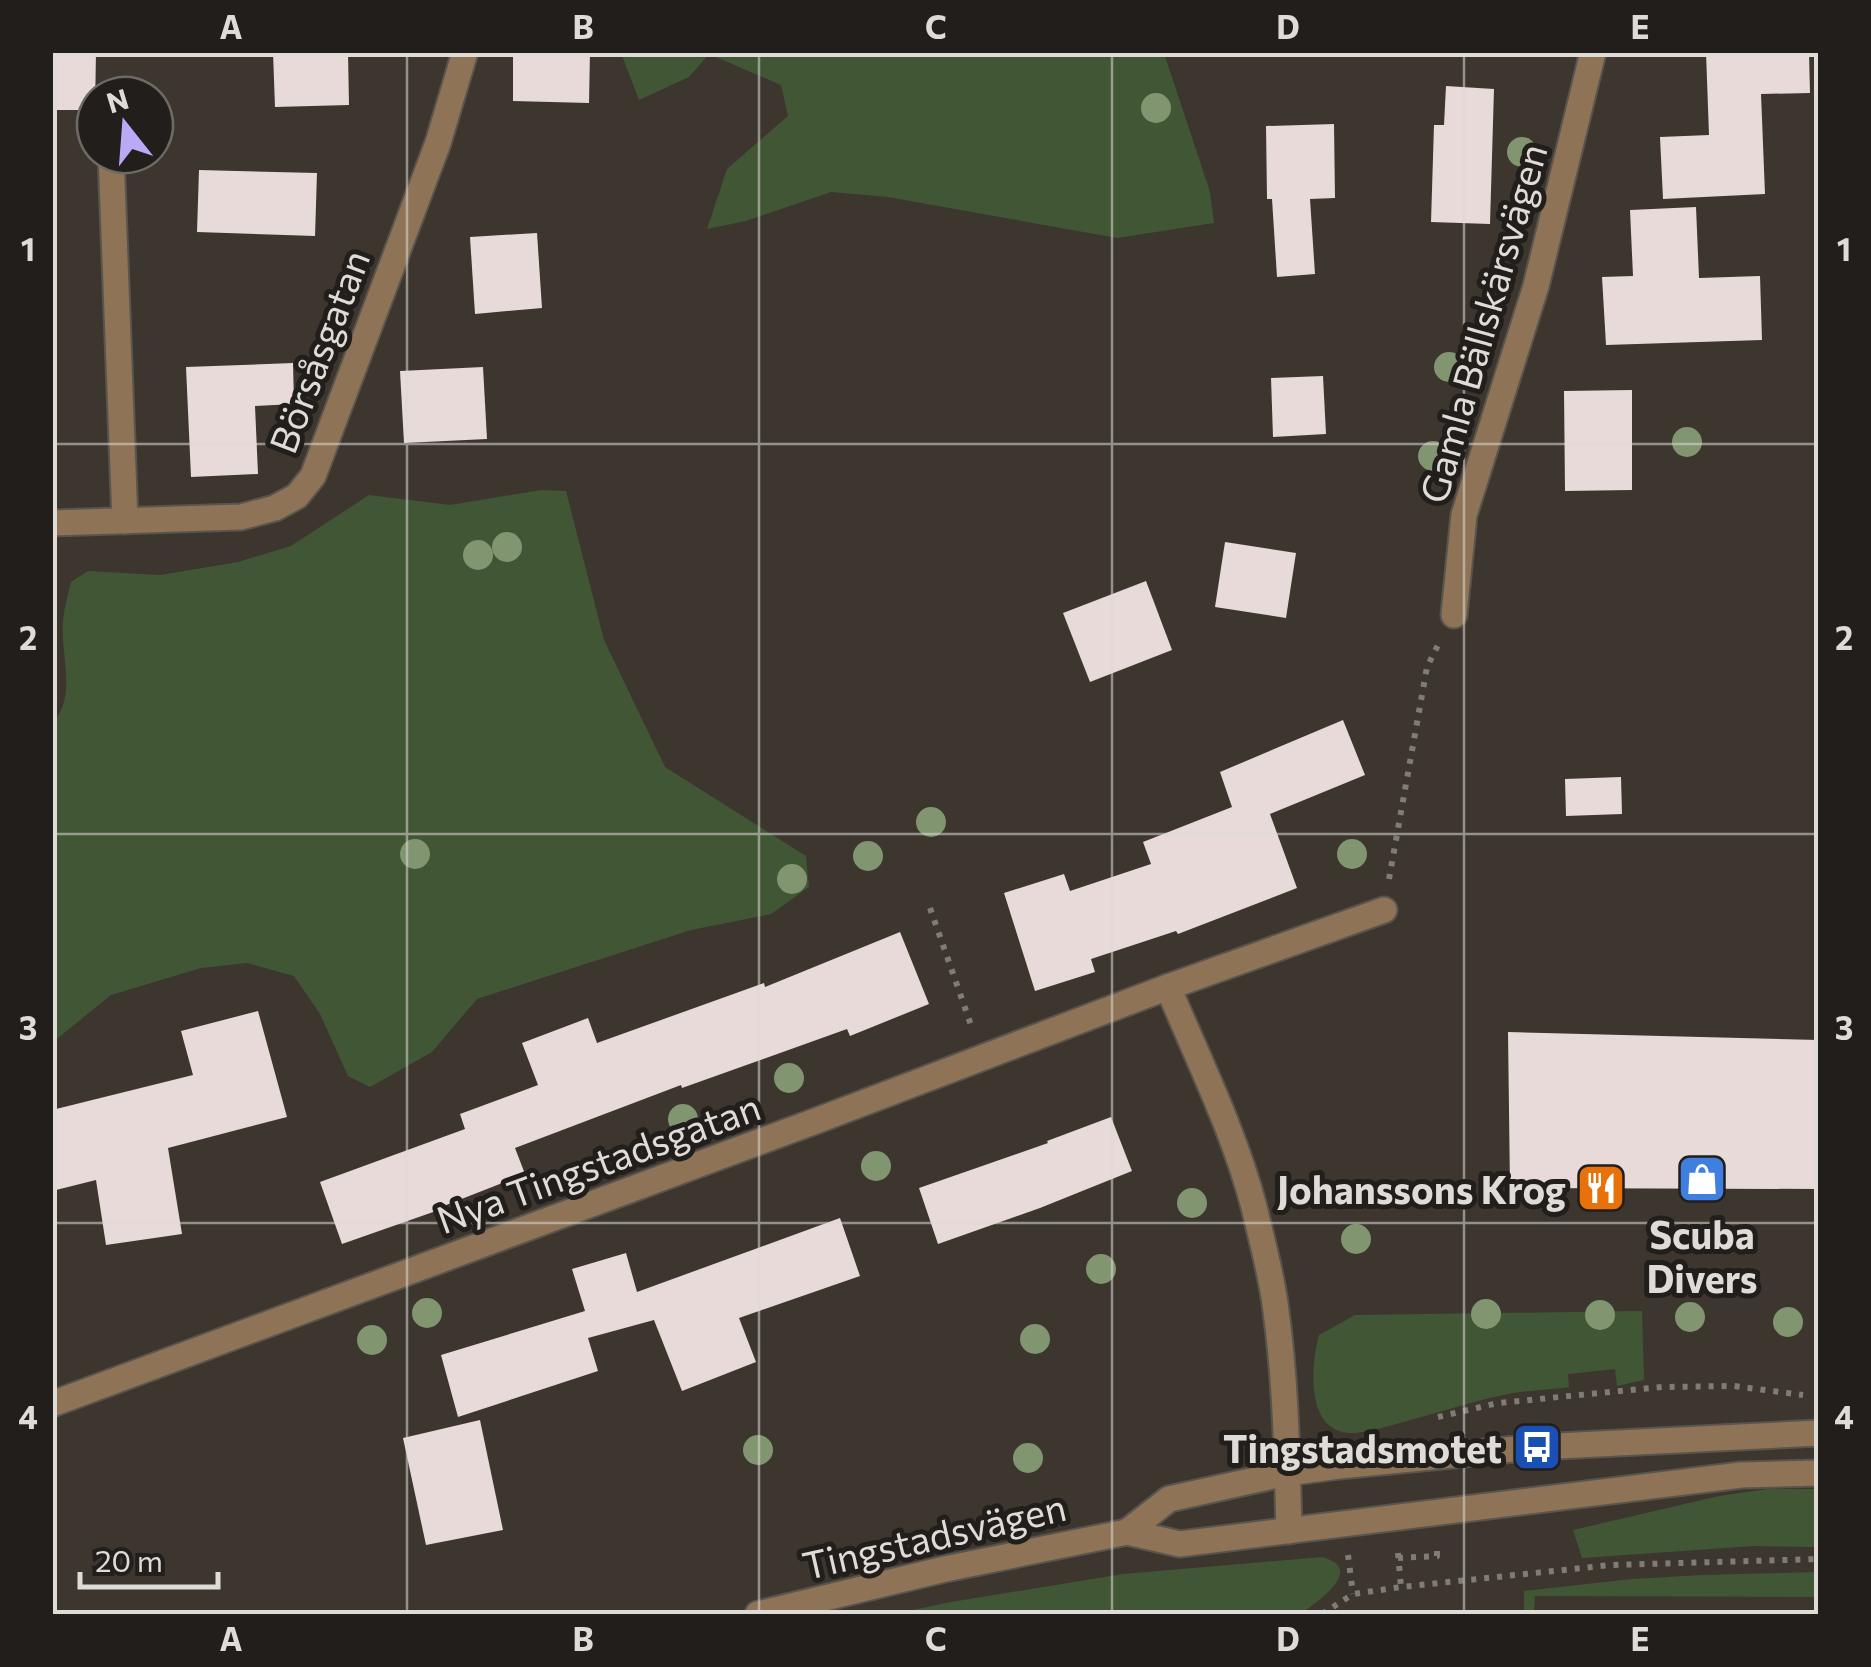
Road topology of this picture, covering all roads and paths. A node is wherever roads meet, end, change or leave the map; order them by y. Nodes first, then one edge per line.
1 (465, 52) edge
2 (1593, 52) edge
3 (112, 175) edge
4 (126, 521) junction
5 (52, 524) edge
6 (1454, 615) joint
7 (930, 908) dead end
8 (1384, 910) joint
9 (1168, 987) junction
10 (983, 1059) junction
11 (1662, 1387) dead end
12 (1538, 1398) dead end
13 (1664, 1402) dead end
14 (52, 1404) edge
15 (1542, 1410) dead end
16 (1818, 1434) edge
17 (1287, 1473) junction
18 (1818, 1473) edge
19 (1289, 1531) junction
20 (1126, 1532) junction
21 (1438, 1545) dead end
22 (1398, 1558) dead end
23 (1818, 1559) edge
24 (758, 1614) edge
25 (1322, 1614) edge

1 - 4 street, Börsåsgatan
2 - 6 street, Gamla Bällskärsvägen
3 - 4 street
4 - 5 street, Börsåsgatan
6 - 8 path
7 - 10 path
8 - 9 street, Nya Tingstadsgatan
9 - 10 street, Nya Tingstadsgatan
9 - 17 street
10 - 14 street, Nya Tingstadsgatan
11 - 13 path
12 - 15 path
16 - 17 street, Tingstadsvägen
17 - 19 street
17 - 20 street, Tingstadsvägen
18 - 19 street, Tingstadsvägen
19 - 20 street, Tingstadsvägen
20 - 24 street, Tingstadsvägen
21 - 22 path
23 - 25 path

